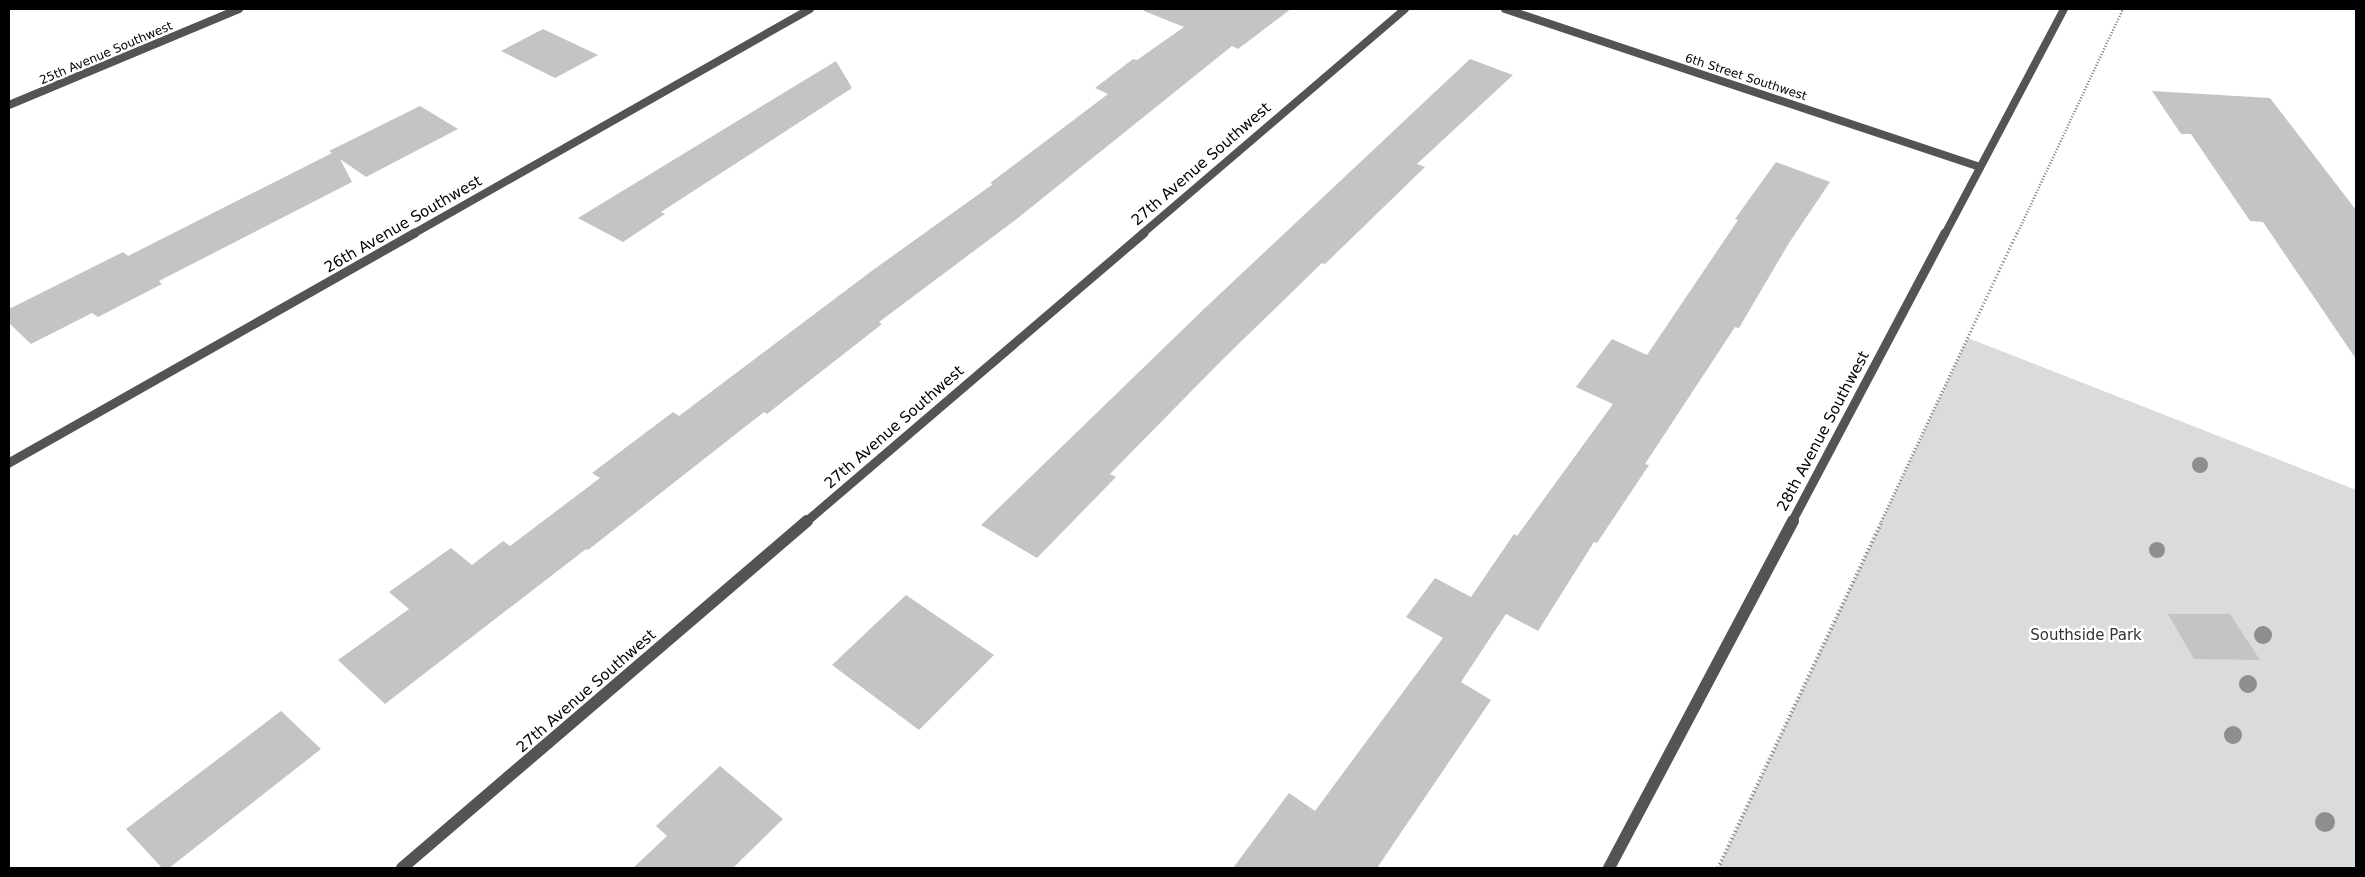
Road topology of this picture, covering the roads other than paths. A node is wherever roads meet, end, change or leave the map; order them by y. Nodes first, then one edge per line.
1 (239, 9) edge
2 (810, 9) edge
3 (1405, 9) edge
4 (1505, 9) edge
5 (2064, 9) edge
6 (9, 106) edge
7 (1980, 167) junction
8 (9, 463) edge
9 (402, 868) edge
10 (1609, 868) edge

1 - 6 street, 25th Avenue Southwest
2 - 8 street, 26th Avenue Southwest
3 - 9 street, 27th Avenue Southwest
4 - 7 street, 6th Street Southwest
5 - 7 street, 28th Avenue Southwest
7 - 10 street, 28th Avenue Southwest

